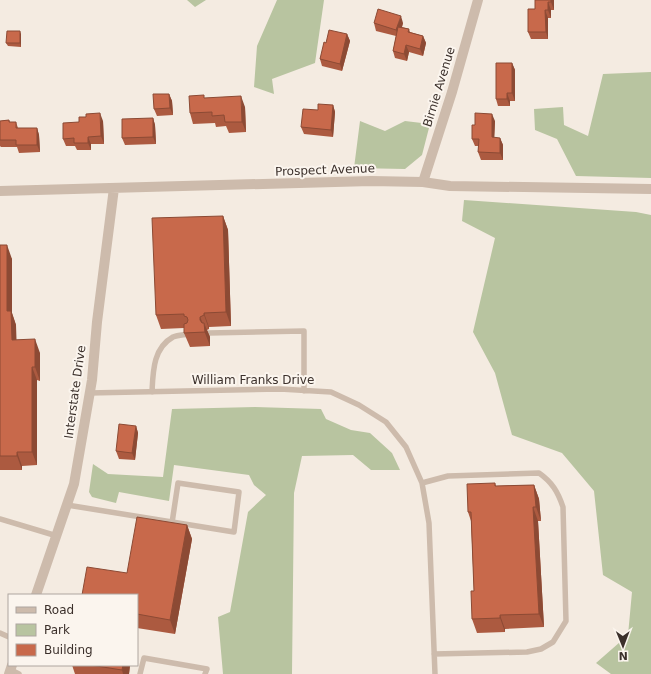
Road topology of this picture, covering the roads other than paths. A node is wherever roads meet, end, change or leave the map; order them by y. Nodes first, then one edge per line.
1 (478, 0) edge
2 (422, 182) junction
3 (114, 188) junction
4 (651, 189) edge
5 (0, 191) edge
6 (209, 333) dead end
7 (189, 334) edge
8 (304, 391) junction
9 (152, 392) junction
10 (89, 393) junction
11 (422, 483) junction
12 (67, 504) junction
13 (0, 519) edge
14 (172, 523) junction
15 (57, 536) junction
16 (36, 594) edge
17 (434, 654) junction
18 (140, 674) edge
19 (206, 674) edge
20 (435, 674) edge

1 - 2 street, Birnie Avenue
2 - 3 street, Prospect Avenue
2 - 4 street, Prospect Avenue
3 - 5 street, Prospect Avenue
3 - 10 street, Interstate Drive
6 - 8 lane
7 - 9 lane
8 - 9 lane, William Franks Drive
8 - 11 lane, William Franks Drive
9 - 10 lane, William Franks Drive
10 - 12 street, Interstate Drive
11 - 17 lane, William Franks Drive
11 - 17 lane
12 - 14 lane
12 - 15 street, Interstate Drive
13 - 15 lane
14 - 14 lane
15 - 16 street, Interstate Drive
17 - 20 lane, William Franks Drive
18 - 19 lane

